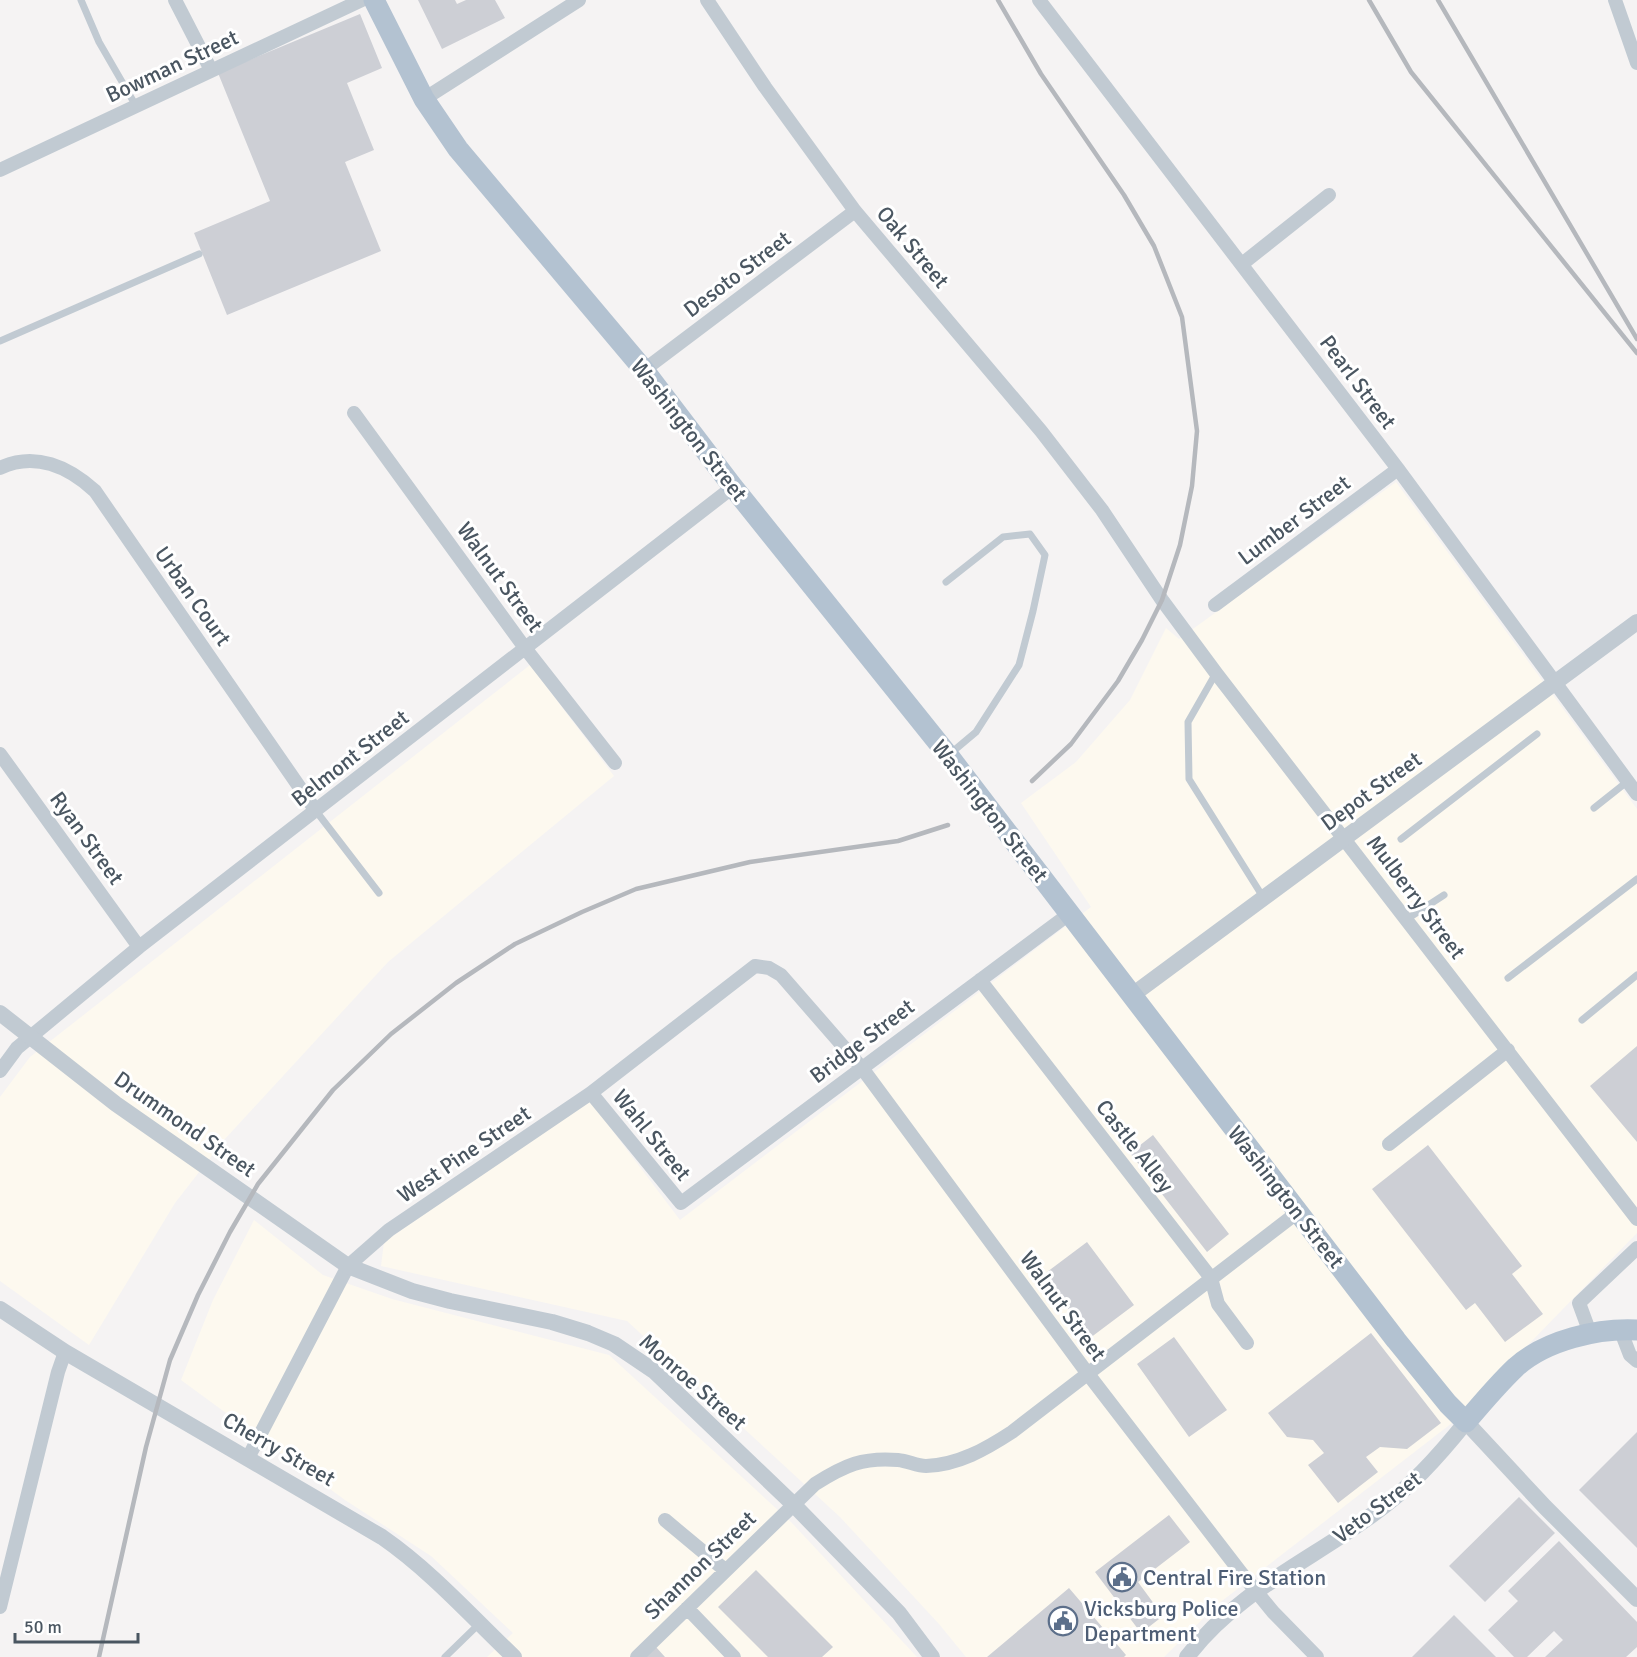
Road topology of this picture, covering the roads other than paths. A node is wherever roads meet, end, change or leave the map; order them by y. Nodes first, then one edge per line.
1 (81, 0) edge
2 (175, 0) edge
3 (362, 0) edge
4 (374, 0) edge
5 (579, 0) edge
6 (707, 0) edge
7 (1038, 0) edge
8 (1615, 0) edge
9 (1637, 63) edge
10 (211, 70) junction
11 (424, 99) junction
12 (136, 106) junction
13 (0, 170) edge
14 (1329, 195) dead end
15 (855, 211) junction
16 (200, 254) dead end
17 (1242, 264) junction
18 (0, 341) edge
19 (644, 370) junction
20 (354, 413) dead end
21 (0, 468) edge
22 (1398, 469) junction
23 (733, 487) junction
24 (1102, 510) joint
25 (946, 582) dead end
26 (1215, 605) dead end
27 (1637, 622) edge
28 (525, 648) junction
29 (1216, 673) junction
30 (1556, 682) junction
31 (1538, 734) dead end
32 (0, 754) edge
33 (948, 755) junction
34 (615, 763) dead end
35 (1628, 781) junction
36 (1637, 794) edge
37 (1594, 808) dead end
38 (316, 811) junction
39 (1345, 838) junction
40 (1401, 839) dead end
41 (1637, 879) edge
42 (380, 893) dead end
43 (1444, 895) dead end
44 (1264, 898) junction
45 (1069, 914) junction
46 (1407, 920) junction
47 (140, 947) junction
48 (781, 975) joint
49 (1637, 975) edge
50 (1508, 978) dead end
51 (980, 980) junction
52 (1131, 996) junction
53 (0, 1013) edge
54 (1582, 1020) dead end
55 (30, 1037) junction
56 (1508, 1050) junction
57 (862, 1068) junction
58 (0, 1071) edge
59 (591, 1093) junction
60 (1389, 1144) dead end
61 (681, 1203) joint
62 (1298, 1212) junction
63 (1637, 1219) edge
64 (1637, 1248) edge
65 (348, 1266) junction
66 (1210, 1278) junction
67 (0, 1309) edge
68 (1628, 1330) edge
69 (1590, 1333) junction
70 (1247, 1343) dead end
71 (65, 1352) junction
72 (1637, 1361) edge
73 (1088, 1374) junction
74 (1466, 1422) junction
75 (248, 1458) junction
76 (793, 1504) junction
77 (665, 1520) dead end
78 (725, 1570) junction
79 (1256, 1591) junction
80 (1637, 1599) edge
81 (0, 1607) edge
82 (687, 1608) junction
83 (479, 1624) junction
84 (926, 1655) edge
85 (445, 1657) edge
86 (514, 1657) edge
87 (637, 1657) edge
88 (734, 1657) edge
89 (1187, 1657) edge
90 (1317, 1657) edge

1 - 12 lane
2 - 10 street
3 - 10 street, Bowman Street
4 - 11 main road, Washington Street
5 - 11 street
6 - 15 street, Oak Street
7 - 17 street, Pearl Street
8 - 9 street
10 - 12 street, Bowman Street
11 - 19 main road, Washington Street
12 - 13 street, Bowman Street
14 - 17 street
15 - 19 street, Desoto Street
15 - 24 street, Oak Street
16 - 18 lane
17 - 22 street, Pearl Street
19 - 23 main road, Washington Street
20 - 28 street, Walnut Street
21 - 38 street, Urban Court
22 - 26 street, Lumber Street
22 - 30 street, Pearl Street
23 - 28 street, Belmont Street
23 - 33 main road, Washington Street
24 - 29 street, Mulberry Street
25 - 33 lane
27 - 30 street, Depot Street
28 - 34 street, Walnut Street
28 - 38 street, Belmont Street
29 - 39 street, Mulberry Street
29 - 44 lane
30 - 35 street, Pearl Street
30 - 39 street, Depot Street
31 - 40 lane
32 - 47 street, Ryan Street
33 - 45 main road, Washington Street
35 - 36 street, Pearl Street
35 - 37 lane
38 - 42 lane
38 - 47 street, Belmont Street
39 - 44 street, Depot Street
39 - 46 street, Mulberry Street
41 - 50 lane
43 - 46 lane
44 - 52 street, Depot Street
45 - 51 street, Bridge Street
45 - 52 main road, Washington Street
46 - 56 street, Mulberry Street
47 - 55 street, Belmont Street
48 - 57 street, Walnut Street
48 - 59 street, West Pine Street
49 - 54 lane
51 - 57 street, Bridge Street
51 - 66 street, Castle Alley
52 - 62 main road, Washington Street
53 - 55 street, Drummond Street
55 - 58 street, Belmont Street
55 - 65 street, Drummond Street
56 - 60 street
56 - 63 street, Mulberry Street
57 - 61 street, Bridge Street
57 - 73 street, Walnut Street
59 - 61 street, Wahl Street
59 - 65 street, West Pine Street
62 - 66 street, Shannon Street
62 - 74 main road, Washington Street
64 - 69 street
65 - 75 street, West Pine Street
65 - 76 street, Monroe Street
66 - 70 street, Castle Alley
66 - 73 street, Shannon Street
67 - 71 street, Cherry Street
68 - 69 main road, Veto Street
68 - 72 street
69 - 74 main road, Veto Street
71 - 75 street, Cherry Street
71 - 81 street
73 - 76 street, Shannon Street
73 - 79 street, Walnut Street
74 - 79 street, Veto Street
74 - 80 street, Washington Street
75 - 83 street, Cherry Street
76 - 78 street, Shannon Street
76 - 84 street, Monroe Street
77 - 78 street
78 - 82 street, Shannon Street
79 - 89 street, Veto Street
79 - 90 street, Walnut Street
82 - 87 street, Shannon Street
82 - 88 street
83 - 85 lane
83 - 86 street, Cherry Street

